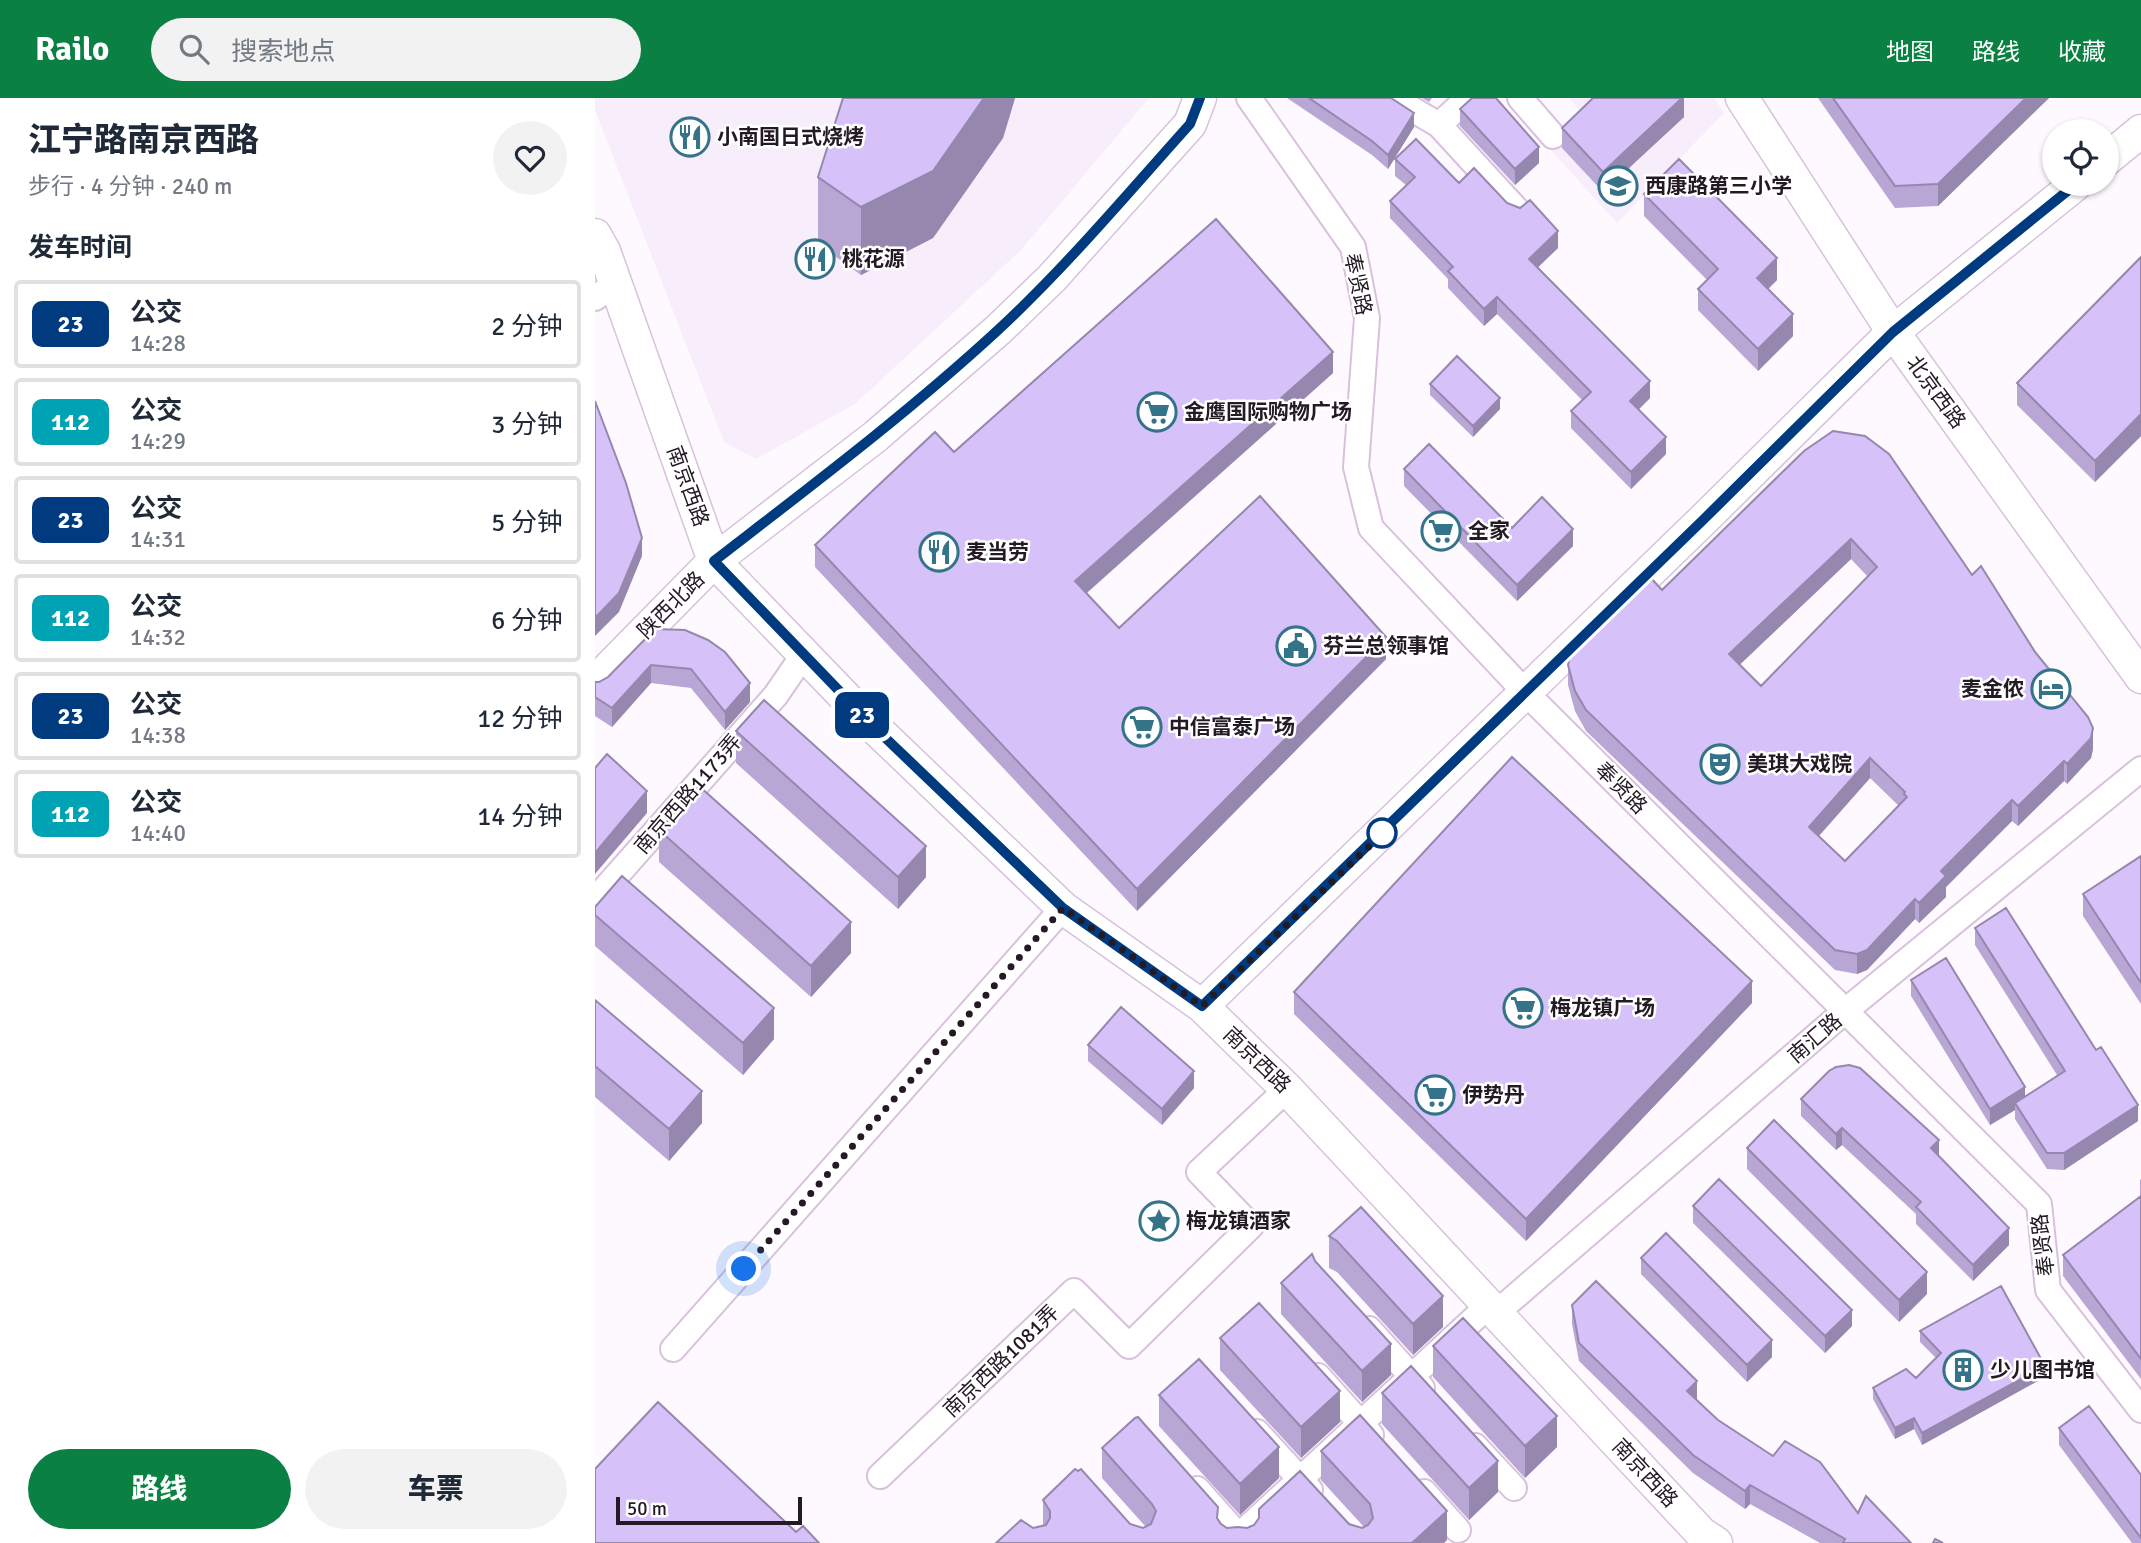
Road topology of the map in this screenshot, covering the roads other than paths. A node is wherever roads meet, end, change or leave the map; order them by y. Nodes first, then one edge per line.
1 (1200, 98) edge
2 (1249, 98) edge
3 (1393, 98) edge
4 (1468, 98) edge
5 (1520, 98) edge
6 (1742, 98) edge
7 (1439, 125) junction
8 (2141, 131) edge
9 (1553, 136) dead end
10 (2119, 149) edge
11 (2061, 196) edge
12 (1517, 211) edge
13 (595, 235) edge
14 (605, 291) edge
15 (1893, 332) junction
16 (714, 561) junction
17 (804, 654) junction
18 (2141, 677) edge
19 (595, 682) edge
20 (1525, 692) junction
21 (2141, 769) edge
22 (595, 900) edge
23 (1063, 908) junction
24 (1202, 1006) junction
25 (1844, 1012) junction
26 (1287, 1089) junction
27 (1491, 1310) junction
28 (1352, 1311) edge
29 (673, 1349) dead end
30 (1306, 1364) edge
31 (1411, 1377) junction
32 (1439, 1407) edge
33 (2141, 1410) edge
34 (1244, 1418) edge
35 (1360, 1423) junction
36 (1458, 1427) edge
37 (1387, 1452) edge
38 (1177, 1468) edge
39 (1405, 1472) edge
40 (880, 1476) dead end
41 (1301, 1479) junction
42 (1514, 1488) dead end
43 (1326, 1506) edge
44 (1458, 1530) dead end
45 (1238, 1541) edge
46 (1716, 1543) edge

1 - 16 main road, 陕西北路
2 - 20 street, 奉贤路
3 - 7 street
4 - 7 street
5 - 9 street
6 - 15 main road, 北京西路
7 - 12 street
8 - 10 main road
11 - 15 main road
13 - 14 main road, 南京西路
14 - 16 main road, 南京西路
15 - 18 main road, 北京西路
15 - 20 main road
16 - 17 main road, 南京西路
16 - 19 main road, 陕西北路
17 - 22 street, 南京西路1173弄
17 - 23 main road, 南京西路
20 - 24 main road
20 - 25 street, 奉贤路
21 - 25 street, 南汇路
23 - 24 main road, 南京西路
23 - 29 street
24 - 26 main road, 南京西路
25 - 27 street, 南汇路
25 - 33 street, 奉贤路
26 - 27 main road, 南京西路
26 - 40 street, 南京西路1081弄
27 - 31 street, 南汇路
27 - 46 main road, 南京西路
28 - 31 street
30 - 35 street
31 - 32 street
31 - 35 street, 南汇路
34 - 41 street
35 - 37 street
35 - 41 street, 南汇路
36 - 42 street
38 - 45 street
39 - 44 street
41 - 43 street
41 - 45 street, 南汇路

